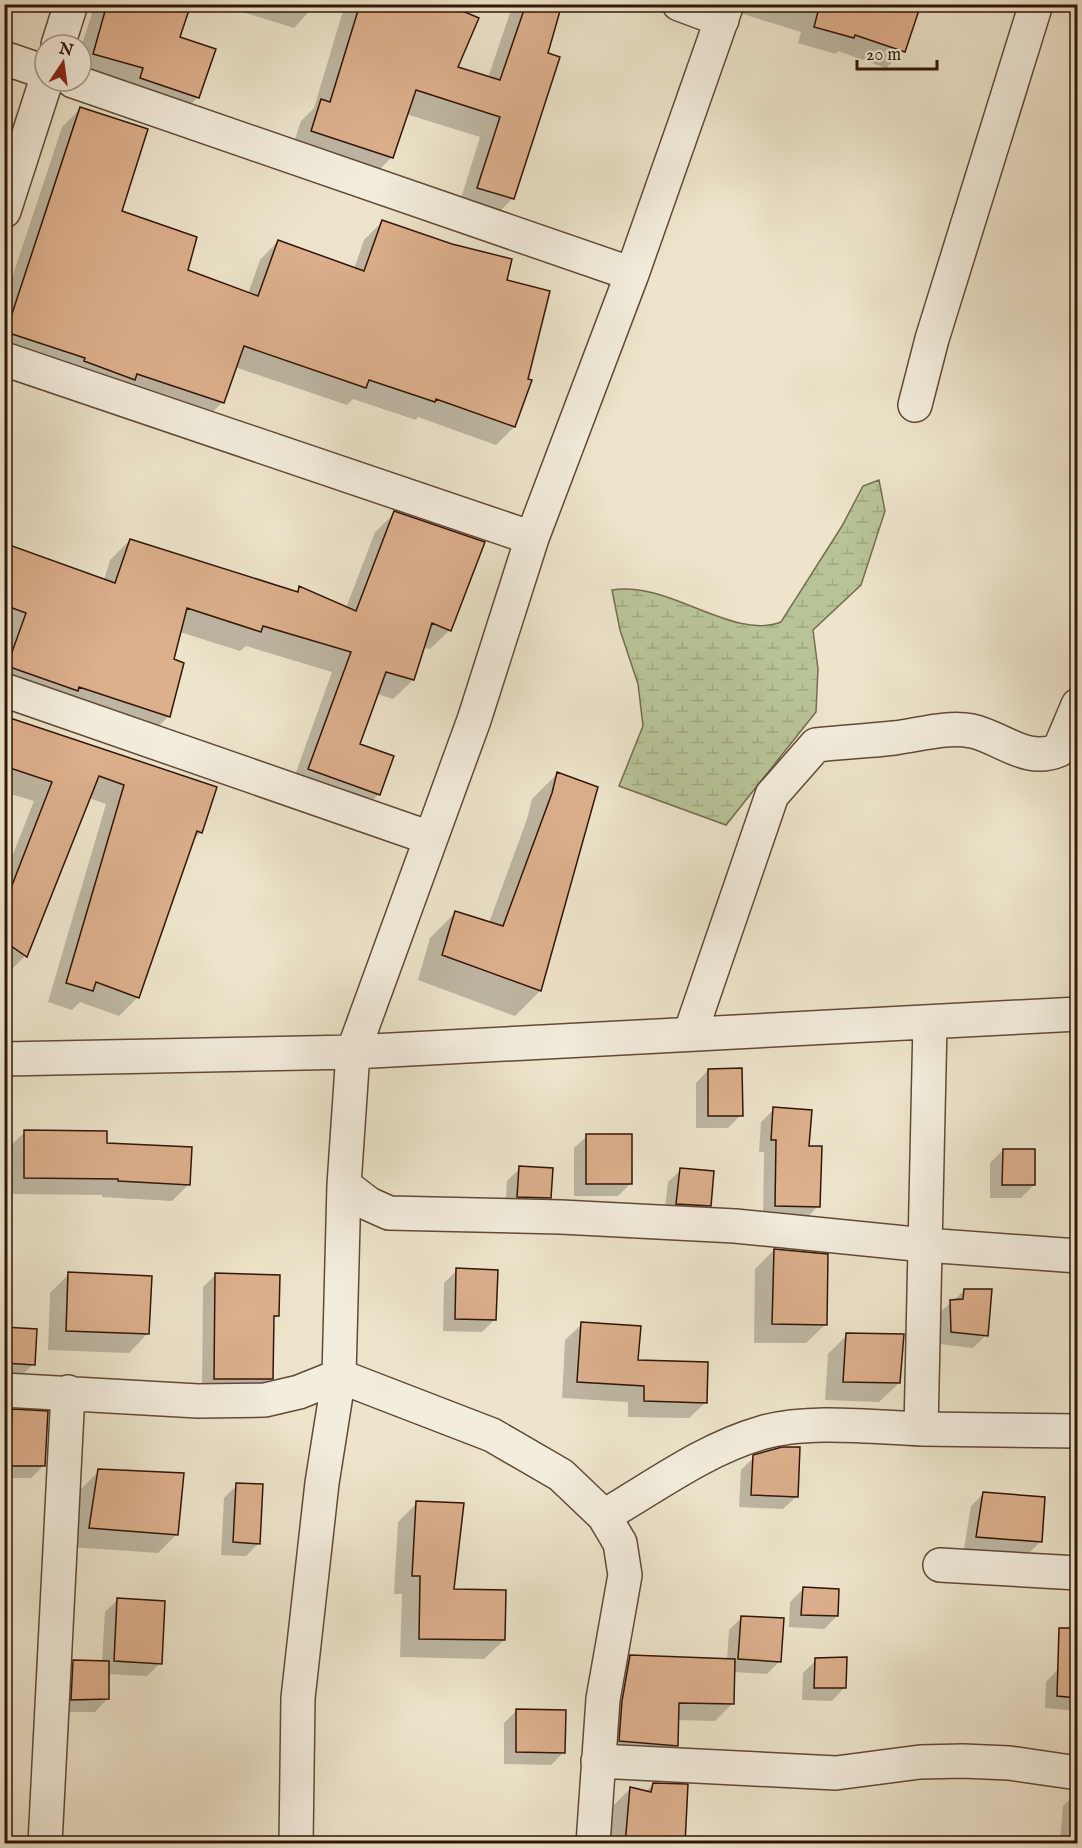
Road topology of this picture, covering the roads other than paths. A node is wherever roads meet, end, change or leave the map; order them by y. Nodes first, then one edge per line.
1 (71, 4) edge
2 (679, 4) edge
3 (1036, 4) edge
4 (724, 12) edge
5 (62, 33) edge
6 (4, 58) edge
7 (33, 68) edge
8 (93, 88) edge
9 (42, 93) edge
10 (4, 211) edge
11 (632, 274) junction
12 (4, 358) edge
13 (915, 405) dead end
14 (532, 538) junction
15 (4, 690) edge
16 (1077, 705) edge
17 (1072, 740) edge
18 (430, 838) junction
19 (1077, 1014) edge
20 (930, 1023) junction
21 (690, 1034) junction
22 (353, 1052) junction
23 (4, 1059) edge
24 (344, 1185) junction
25 (925, 1245) junction
26 (1077, 1256) edge
27 (339, 1376) junction
28 (4, 1390) edge
29 (68, 1392) junction
30 (921, 1429) junction
31 (1077, 1431) edge
32 (604, 1516) junction
33 (940, 1565) dead end
34 (1077, 1573) edge
35 (598, 1761) junction
36 (1077, 1773) edge
37 (45, 1844) edge
38 (296, 1844) edge
39 (592, 1844) edge

1 - 5 street
2 - 4 street
3 - 13 street
4 - 11 street
6 - 7 street
8 - 11 street
9 - 10 street
11 - 14 street
12 - 14 street
14 - 18 street
15 - 18 street
16 - 17 street
17 - 21 street
18 - 22 street
19 - 20 street
20 - 21 street
20 - 25 street
21 - 22 street
22 - 23 street
22 - 24 street
24 - 25 street
24 - 27 street
25 - 26 street
25 - 30 street
27 - 29 street
27 - 32 street
27 - 38 street
28 - 29 street
29 - 37 street
30 - 31 street
30 - 32 street
32 - 35 street
33 - 34 street
35 - 36 street
35 - 39 street

